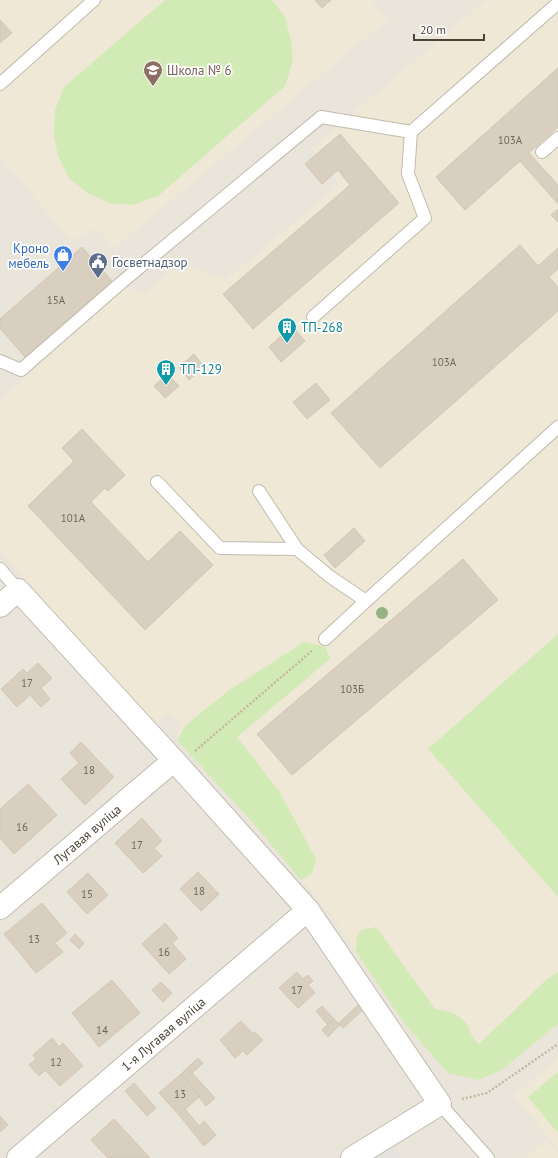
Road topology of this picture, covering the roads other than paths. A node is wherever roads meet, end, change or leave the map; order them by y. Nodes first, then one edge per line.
1 (94, 0) edge
2 (558, 3) edge
3 (0, 84) edge
4 (411, 132) junction
5 (558, 138) edge
6 (542, 152) dead end
7 (313, 318) dead end
8 (0, 361) edge
9 (558, 426) edge
10 (156, 482) dead end
11 (259, 491) dead end
12 (296, 549) junction
13 (0, 569) edge
14 (18, 590) junction
15 (366, 600) junction
16 (0, 606) edge
17 (325, 639) road end
18 (176, 764) junction
19 (0, 908) edge
20 (308, 910) junction
21 (440, 1104) junction
22 (18, 1158) edge
23 (352, 1158) edge
24 (488, 1158) edge

1 - 3 lane
2 - 4 lane
4 - 7 lane
4 - 8 lane
5 - 6 lane
9 - 15 lane
10 - 12 lane
11 - 12 lane
12 - 15 lane
13 - 14 lane
14 - 16 street
14 - 18 street
15 - 17 lane
18 - 19 street, Лугавая вуліца
18 - 20 street
20 - 21 street
20 - 22 street, 1-я Лугавая вуліца
21 - 23 street
21 - 24 lane

